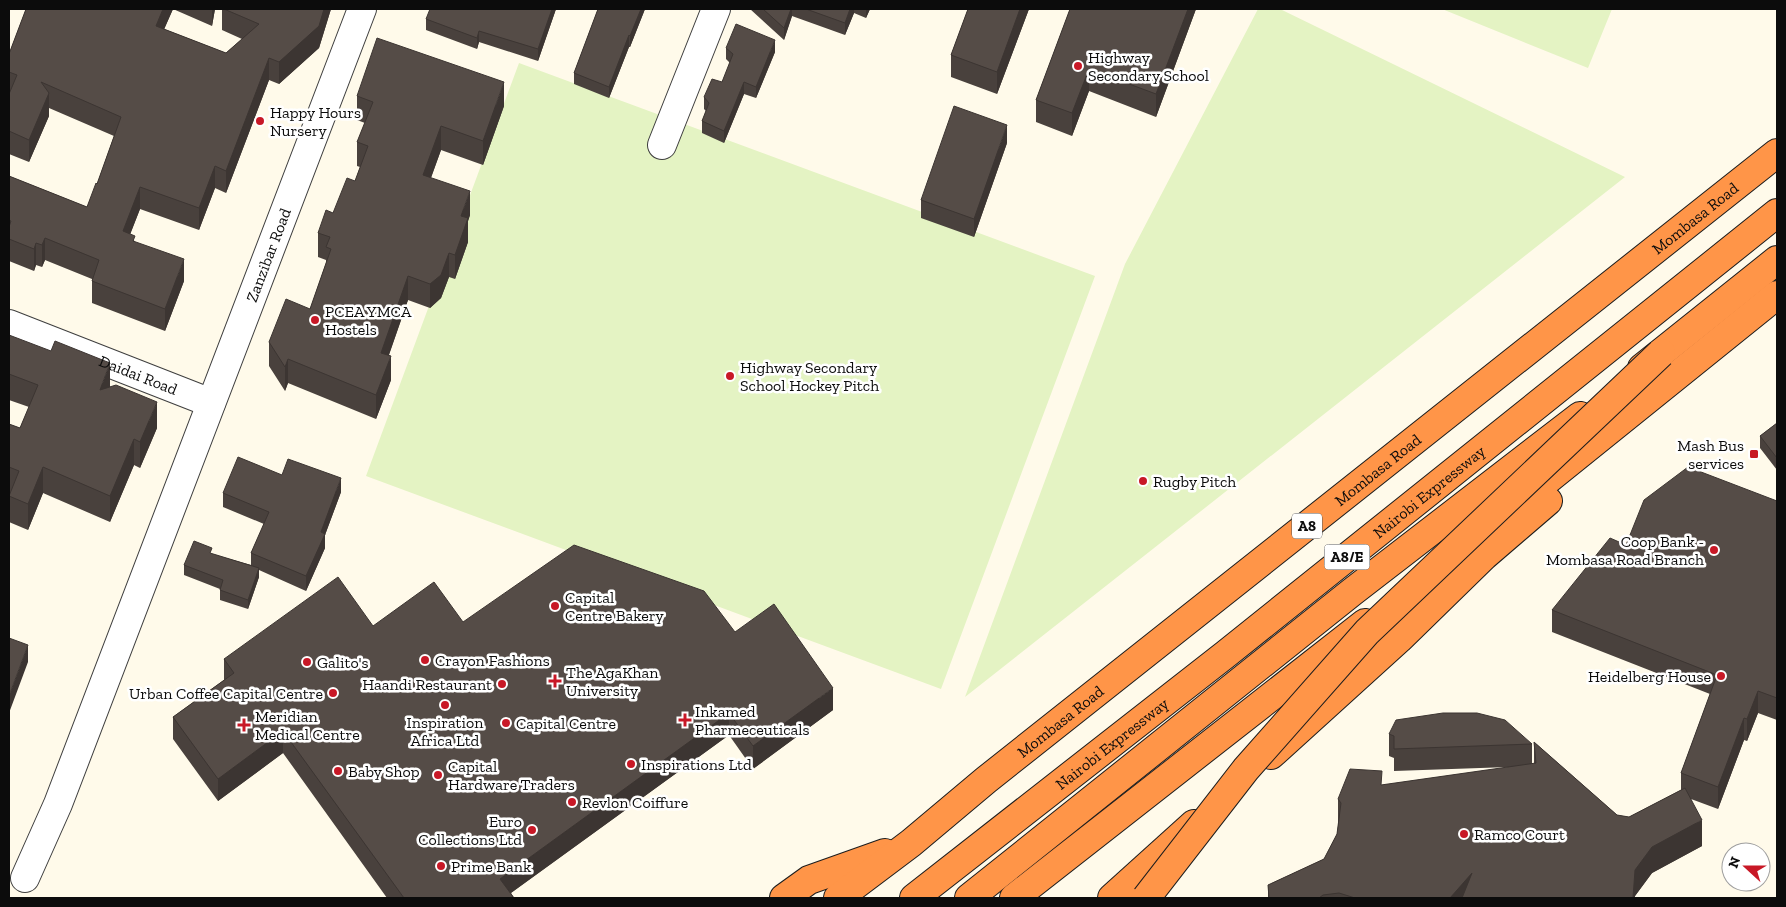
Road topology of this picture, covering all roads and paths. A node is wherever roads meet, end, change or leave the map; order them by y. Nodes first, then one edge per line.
1 (362, 9) edge
2 (716, 9) edge
3 (662, 145) dead end
4 (1777, 153) edge
5 (1777, 213) edge
6 (1777, 260) edge
7 (1777, 295) edge
8 (9, 324) edge
9 (1724, 338) junction
10 (1661, 353) junction
11 (211, 403) junction
12 (911, 843) junction
13 (22, 886) edge
14 (915, 897) edge
15 (784, 898) edge
16 (838, 898) edge
17 (969, 898) edge
18 (1014, 898) edge
19 (1112, 898) edge
20 (1146, 898) edge

1 - 11 street, Zanzibar Road
2 - 3 street
4 - 12 highway, Mombasa Road / A8
5 - 14 highway, Nairobi Expressway / A8/E
6 - 10 highway, Nairobi Expressway / A8/E
7 - 9 highway
8 - 11 street, Daidai Road
9 - 18 highway
9 - 19 highway
10 - 17 highway, Nairobi Expressway / A8/E, bridge
10 - 20 highway, bridge
11 - 13 street, Zanzibar Road
12 - 15 highway
12 - 16 highway, Mombasa Road / A8

